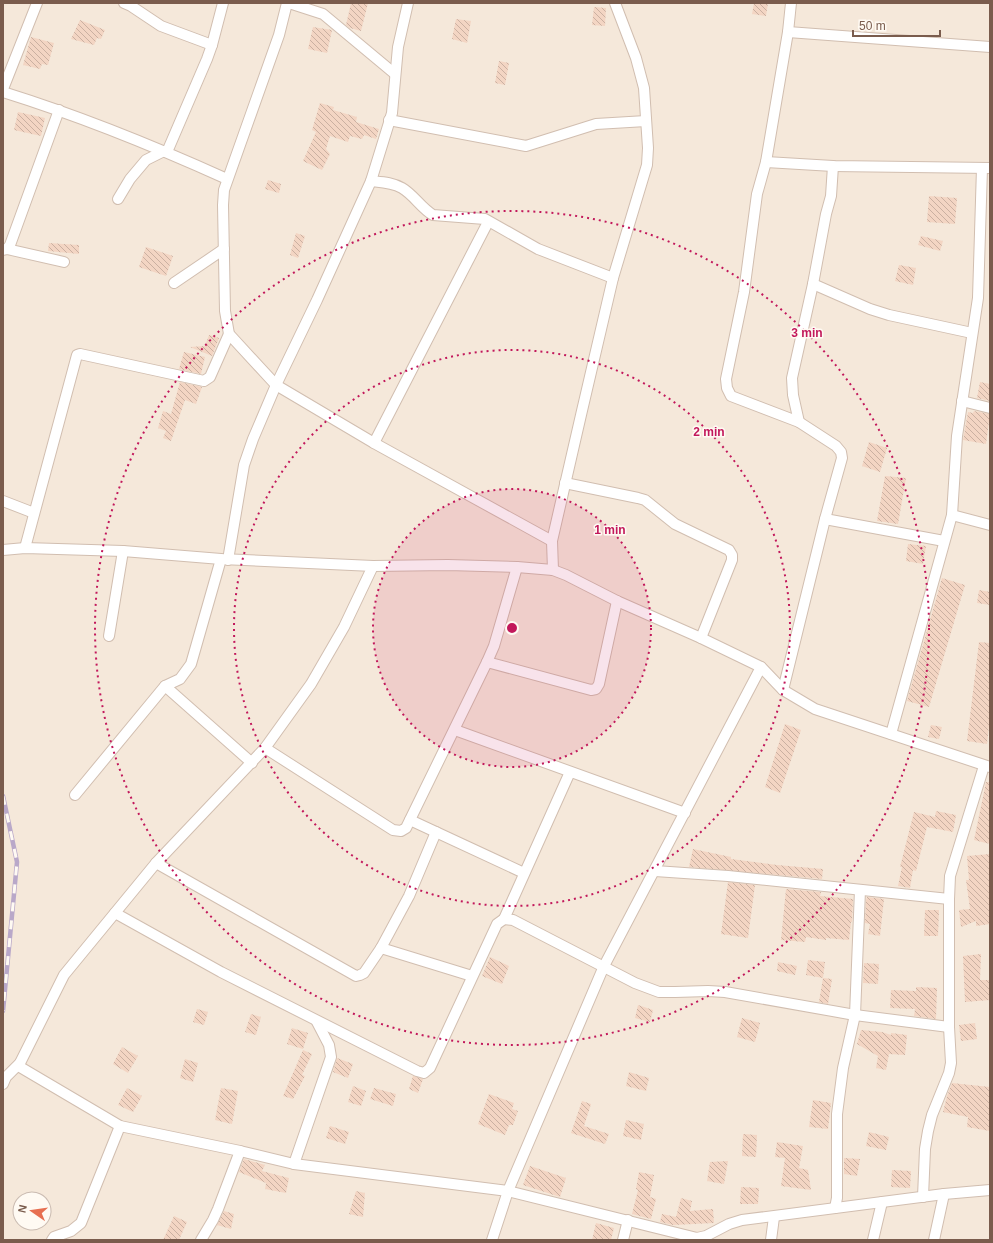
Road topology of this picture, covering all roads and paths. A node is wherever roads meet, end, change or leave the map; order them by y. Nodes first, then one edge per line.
1 (37, 3) edge
2 (124, 3) edge
3 (223, 3) edge
4 (288, 3) edge
5 (408, 3) edge
6 (615, 3) edge
7 (790, 3) edge
8 (788, 32) junction
9 (212, 45) junction
10 (990, 47) edge
11 (395, 74) junction
12 (3, 90) edge
13 (59, 110) junction
14 (389, 120) junction
15 (646, 121) junction
16 (165, 151) junction
17 (766, 162) junction
18 (833, 166) junction
19 (986, 168) edge
20 (227, 179) junction
21 (371, 181) junction
22 (118, 199) dead end
23 (487, 221) junction
24 (5, 249) edge
25 (224, 249) junction
26 (64, 262) dead end
27 (613, 278) junction
28 (174, 282) dead end
29 (813, 284) junction
30 (972, 333) junction
31 (229, 334) junction
32 (276, 385) junction
33 (962, 401) junction
34 (990, 408) edge
35 (799, 422) junction
36 (374, 443) junction
37 (566, 483) junction
38 (3, 501) edge
39 (34, 513) junction
40 (952, 515) junction
41 (825, 519) junction
42 (990, 526) edge
43 (552, 541) junction
44 (944, 542) junction
45 (25, 548) junction
46 (3, 550) edge
47 (123, 551) junction
48 (225, 559) junction
49 (373, 566) junction
50 (517, 567) junction
51 (553, 570) junction
52 (617, 601) junction
53 (109, 636) dead end
54 (701, 638) junction
55 (487, 662) junction
56 (761, 667) junction
57 (165, 686) junction
58 (783, 690) junction
59 (454, 730) junction
60 (891, 734) junction
61 (265, 748) junction
62 (252, 763) junction
63 (987, 766) edge
64 (570, 772) junction
65 (75, 795) dead end
66 (685, 813) junction
67 (410, 820) junction
68 (436, 832) junction
69 (156, 863) junction
70 (655, 871) junction
71 (524, 874) junction
72 (860, 890) junction
73 (949, 899) junction
74 (115, 913) junction
75 (504, 919) junction
76 (381, 948) junction
77 (604, 966) junction
78 (472, 976) junction
79 (855, 1015) junction
80 (317, 1022) junction
81 (949, 1027) junction
82 (20, 1063) junction
83 (3, 1084) edge
84 (120, 1126) junction
85 (240, 1151) junction
86 (294, 1164) junction
87 (990, 1190) edge
88 (508, 1191) junction
89 (944, 1194) junction
90 (923, 1197) junction
91 (882, 1202) junction
92 (835, 1208) junction
93 (774, 1217) junction
94 (628, 1220) junction
95 (52, 1240) edge
96 (201, 1240) edge
97 (492, 1240) edge
98 (623, 1240) edge
99 (771, 1240) edge
100 (873, 1240) edge
101 (934, 1240) edge

1 - 12 street
2 - 9 street
3 - 9 street
4 - 11 street
4 - 20 street
5 - 11 street
6 - 15 street
7 - 8 street
8 - 10 street
8 - 17 street
9 - 16 street
11 - 14 street
12 - 13 street
13 - 16 street
13 - 24 street
14 - 15 street
14 - 21 street
15 - 27 street
16 - 20 street
16 - 22 street
17 - 18 street
17 - 35 street
18 - 19 street
18 - 29 street
19 - 30 street
20 - 25 street
21 - 23 street
21 - 32 street
23 - 27 street
23 - 36 street
24 - 26 street
25 - 28 street
25 - 31 street
27 - 37 street
29 - 30 street
29 - 35 street
30 - 33 street
31 - 32 street
31 - 39 street
32 - 36 street
32 - 48 street
33 - 34 street
33 - 40 street
35 - 41 street
36 - 43 street
37 - 43 street
37 - 54 street
38 - 39 street
39 - 45 street
40 - 42 street
40 - 44 street
41 - 44 street
41 - 58 street
43 - 51 street
44 - 60 street
45 - 46 street
45 - 47 street
47 - 48 street
47 - 53 street
48 - 49 street
48 - 57 street
49 - 50 street
49 - 61 street
50 - 51 street
50 - 55 street
51 - 52 street
52 - 54 street
52 - 55 street
54 - 56 street
55 - 59 street
56 - 58 street
56 - 66 street
57 - 62 street
57 - 65 street
58 - 60 street
59 - 64 street
59 - 67 street
60 - 63 street
61 - 62 street
61 - 67 street
62 - 69 street
63 - 73 street
64 - 66 street
64 - 71 street
66 - 70 street
67 - 68 street
68 - 71 street
68 - 76 street
69 - 74 street
69 - 76 street
70 - 72 street
70 - 77 street
71 - 75 street
72 - 73 street
72 - 79 street
73 - 81 street
74 - 80 street
74 - 82 street
75 - 77 street
75 - 78 street
76 - 78 street
77 - 79 street
77 - 88 street
78 - 80 street
79 - 81 street
79 - 92 street
80 - 86 street
81 - 90 street
82 - 83 street
82 - 84 street
84 - 85 street
84 - 95 street
85 - 86 street
85 - 96 street
86 - 88 street
87 - 89 street
88 - 94 street
88 - 97 street
89 - 90 street
89 - 101 street
90 - 91 street
91 - 92 street
91 - 100 street
92 - 93 street
93 - 94 street
93 - 99 street
94 - 98 street

